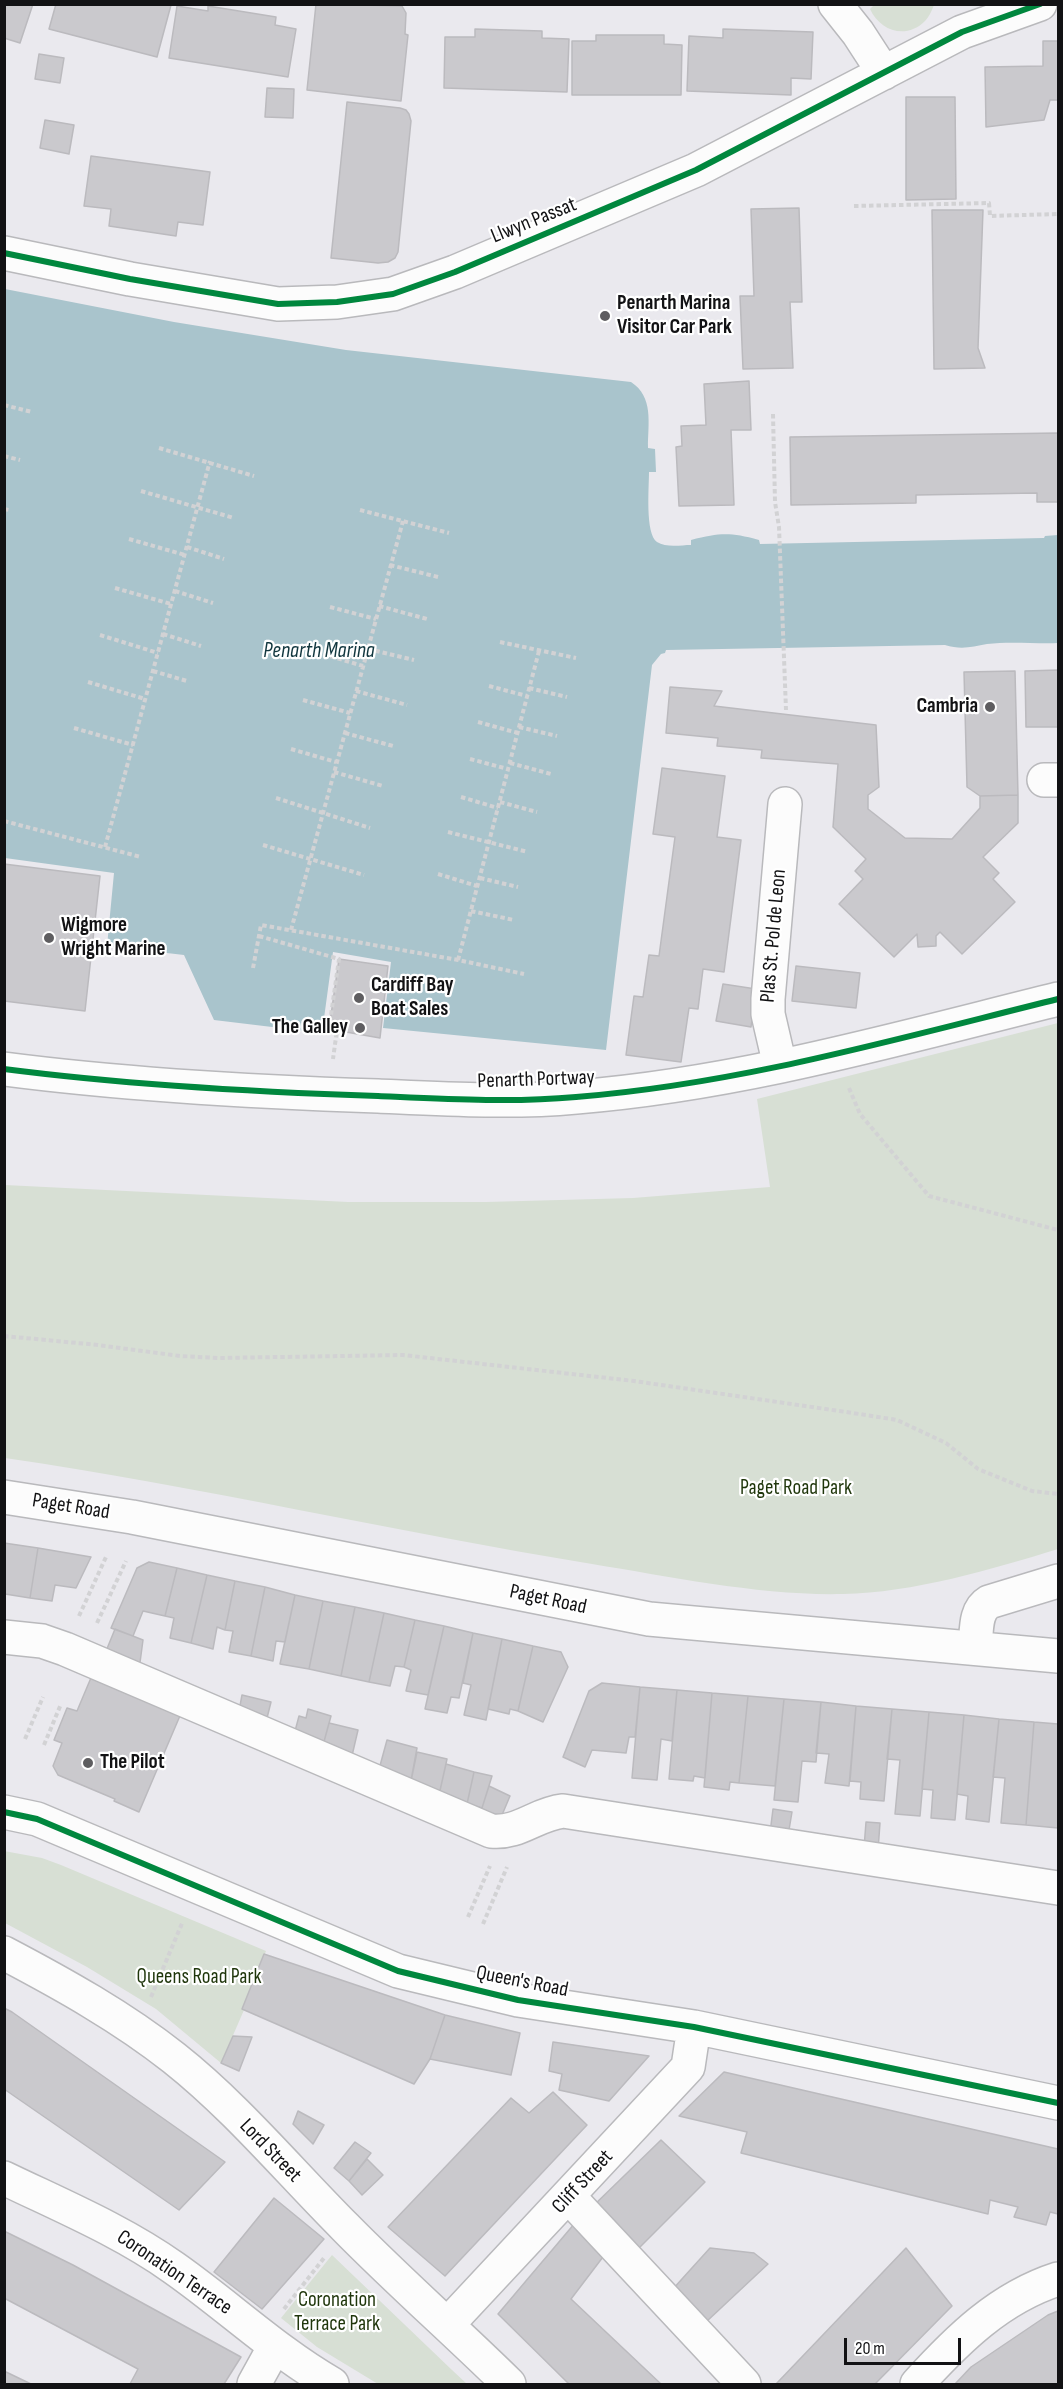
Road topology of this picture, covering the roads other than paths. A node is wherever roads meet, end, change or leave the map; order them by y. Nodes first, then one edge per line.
1 (835, 4) edge
2 (1040, 4) edge
3 (884, 73) junction
4 (4, 253) edge
5 (785, 804) dead end
6 (1059, 999) edge
7 (780, 1066) junction
8 (4, 1069) edge
9 (4, 1497) edge
10 (1059, 1581) edge
11 (4, 1637) edge
12 (975, 1648) junction
13 (1059, 1656) edge
14 (4, 1812) edge
15 (1059, 1888) edge
16 (4, 1953) edge
17 (694, 2027) junction
18 (1059, 2103) edge
19 (4, 2178) edge
20 (569, 2197) junction
21 (1059, 2279) edge
22 (448, 2324) junction
23 (275, 2346) junction
24 (254, 2385) edge
25 (332, 2385) edge
26 (508, 2385) edge
27 (744, 2385) edge
28 (917, 2385) edge

1 - 3 street
2 - 3 street, Llwyn Passat
3 - 4 street, Llwyn Passat
5 - 7 street, Plas St. Pol de Leon
6 - 7 street, Penarth Portway
7 - 8 street, Penarth Portway
9 - 12 street, Paget Road
10 - 12 street
11 - 15 street
12 - 13 street, Paget Road
14 - 17 street, Queen's Road
16 - 22 street, Lord Street
17 - 18 street, Queen's Road
17 - 20 street, Cliff Street
19 - 23 street, Coronation Terrace
20 - 22 street, Cliff Street
20 - 27 street
21 - 28 street
22 - 26 street, Lord Street
23 - 24 street
23 - 25 street, Coronation Terrace

